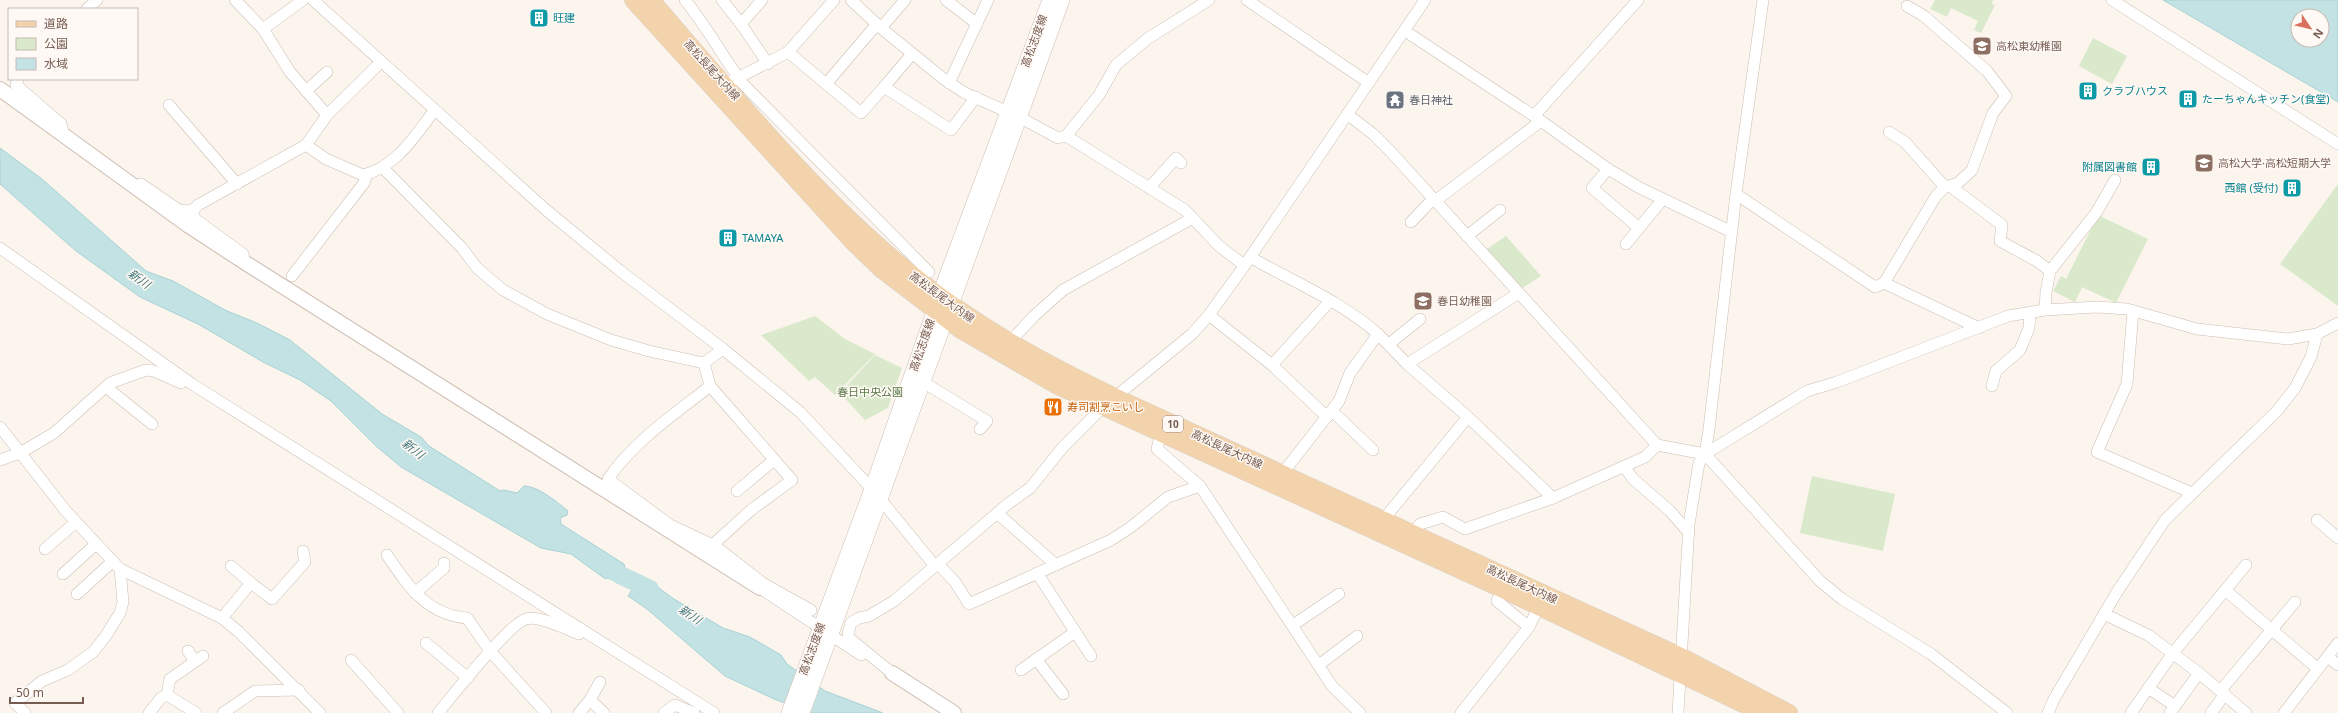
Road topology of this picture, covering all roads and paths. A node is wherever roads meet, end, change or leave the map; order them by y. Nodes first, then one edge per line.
1 (97, 0) edge
2 (235, 0) edge
3 (303, 0) edge
4 (313, 0) edge
5 (633, 0) edge
6 (650, 0) edge
7 (685, 0) edge
8 (722, 0) edge
9 (762, 0) edge
10 (834, 0) edge
11 (851, 0) edge
12 (905, 0) edge
13 (946, 0) edge
14 (988, 0) edge
15 (1050, 0) edge
16 (1062, 0) edge
17 (1209, 0) edge
18 (1247, 0) edge
19 (1425, 0) edge
20 (1638, 0) edge
21 (1763, 0) edge
22 (2112, 0) edge
23 (1907, 6) dead end
24 (88, 8) edge
25 (741, 24) junction
26 (977, 24) junction
27 (879, 26) junction
28 (263, 29) junction
29 (1405, 31) junction
30 (788, 52) junction
31 (912, 54) junction
32 (382, 62) junction
33 (768, 64) junction
34 (327, 72) dead end
35 (18, 80) edge
36 (949, 83) junction
37 (1369, 83) junction
38 (826, 84) junction
39 (727, 85) junction
40 (884, 87) junction
41 (0, 89) edge
42 (306, 91) junction
43 (976, 97) junction
44 (169, 105) dead end
45 (434, 111) junction
46 (1014, 114) junction
47 (1347, 114) junction
48 (327, 116) junction
49 (1538, 118) junction
50 (1889, 132) dead end
51 (64, 136) junction
52 (1066, 136) junction
53 (2338, 144) edge
54 (306, 145) junction
55 (1181, 163) dead end
56 (383, 168) junction
57 (1608, 169) junction
58 (367, 174) junction
59 (2115, 180) dead end
60 (132, 184) junction
61 (237, 184) junction
62 (1948, 187) junction
63 (1149, 188) junction
64 (1736, 194) junction
65 (1663, 199) junction
66 (1434, 200) junction
67 (1500, 210) dead end
68 (192, 211) junction
69 (1191, 218) junction
70 (1411, 222) dead end
71 (1639, 228) junction
72 (1732, 232) junction
73 (1467, 236) junction
74 (1626, 244) dead end
75 (0, 248) edge
76 (1247, 261) junction
77 (244, 262) junction
78 (2050, 271) junction
79 (929, 272) dead end
80 (292, 276) dead end
81 (1884, 283) junction
82 (1519, 293) junction
83 (1330, 301) junction
84 (943, 307) junction
85 (2045, 310) junction
86 (2133, 311) junction
87 (2030, 312) junction
88 (1209, 314) junction
89 (1420, 319) dead end
90 (2338, 323) edge
91 (1979, 328) junction
92 (1378, 334) junction
93 (2317, 334) junction
94 (1009, 343) junction
95 (1389, 344) junction
96 (723, 349) junction
97 (704, 363) junction
98 (1407, 364) junction
99 (1272, 365) junction
100 (923, 382) junction
101 (192, 384) junction
102 (710, 386) junction
103 (1992, 386) dead end
104 (106, 387) junction
105 (1109, 402) junction
106 (1329, 414) junction
107 (1468, 417) junction
108 (152, 424) dead end
109 (0, 427) edge
110 (980, 429) dead end
111 (1161, 432) junction
112 (1657, 446) junction
113 (1373, 450) dead end
114 (20, 453) junction
115 (1705, 454) junction
116 (0, 460) edge
117 (774, 460) junction
118 (1624, 466) junction
119 (1282, 474) junction
120 (1200, 486) junction
121 (737, 491) dead end
122 (2192, 493) junction
123 (876, 494) junction
124 (1553, 498) junction
125 (997, 513) junction
126 (1383, 520) junction
127 (2317, 520) dead end
128 (76, 522) junction
129 (1689, 533) junction
130 (1412, 534) junction
131 (2338, 538) edge
132 (96, 544) junction
133 (715, 546) junction
134 (45, 549) dead end
135 (303, 551) dead end
136 (386, 555) dead end
137 (444, 563) dead end
138 (116, 565) junction
139 (936, 565) junction
140 (1056, 565) junction
141 (2246, 565) dead end
142 (231, 566) dead end
143 (1037, 573) junction
144 (63, 574) dead end
145 (251, 583) junction
146 (762, 586) junction
147 (1502, 589) junction
148 (2225, 590) junction
149 (415, 593) junction
150 (77, 594) dead end
151 (1339, 594) dead end
152 (2295, 602) dead end
153 (1539, 606) junction
154 (811, 610) dead end
155 (2104, 614) junction
156 (222, 618) junction
157 (1293, 625) junction
158 (1529, 627) junction
159 (2272, 630) junction
160 (1075, 632) junction
161 (831, 633) junction
162 (589, 634) junction
163 (1357, 636) dead end
164 (426, 643) dead end
165 (2338, 643) edge
166 (188, 651) dead end
167 (490, 651) junction
168 (2173, 652) junction
169 (1091, 656) dead end
170 (2328, 656) junction
171 (1036, 659) junction
172 (351, 660) dead end
173 (1319, 665) junction
174 (1682, 665) junction
175 (2338, 665) edge
176 (2318, 669) junction
177 (1021, 670) dead end
178 (892, 673) junction
179 (2200, 673) junction
180 (468, 678) junction
181 (600, 682) dead end
182 (2148, 688) junction
183 (298, 690) junction
184 (2223, 692) junction
185 (1062, 694) dead end
186 (167, 695) junction
187 (590, 700) junction
188 (2172, 710) edge
189 (25, 713) edge
190 (149, 713) edge
191 (196, 713) edge
192 (223, 713) edge
193 (320, 713) edge
194 (398, 713) edge
195 (438, 713) edge
196 (546, 713) edge
197 (579, 713) edge
198 (604, 713) edge
199 (664, 713) edge
200 (694, 713) edge
201 (714, 713) edge
202 (789, 713) edge
203 (802, 713) edge
204 (954, 713) edge
205 (1360, 713) edge
206 (1461, 713) edge
207 (1678, 713) edge
208 (1762, 713) edge
209 (1789, 713) edge
210 (2007, 713) edge
211 (2048, 713) edge
212 (2131, 713) edge
213 (2211, 713) edge
214 (2246, 713) edge
215 (2284, 713) edge

1 - 24 street
2 - 28 street
3 - 28 street
4 - 32 street
5 - 39 main road, 高松長尾大内線 / 10
6 - 39 main road, 高松長尾大内線 / 10
7 - 39 street
8 - 25 street
9 - 25 street
10 - 30 street
11 - 27 street
12 - 27 street
13 - 26 street
14 - 26 street
15 - 46 main road, 高松志度線
16 - 46 main road, 高松志度線
17 - 52 street
18 - 37 street
19 - 29 street
20 - 49 street
21 - 64 street
22 - 53 street
23 - 62 street
25 - 33 street
26 - 36 street
27 - 31 street
27 - 38 street
28 - 42 street
29 - 37 street
29 - 49 street
30 - 33 street
30 - 38 street
31 - 36 street
31 - 40 street
32 - 45 street
32 - 48 street
33 - 39 street
34 - 42 street
35 - 51 street
36 - 43 street
37 - 47 street
38 - 40 street
39 - 79 street
39 - 84 main road, 高松長尾大内線 / 10
40 - 43 street
41 - 51 street
42 - 48 street
43 - 46 street
44 - 61 street
45 - 56 street
45 - 96 street
46 - 52 street
46 - 84 main road, 高松志度線
47 - 66 street
47 - 76 street
48 - 54 street
49 - 57 street
49 - 66 street
50 - 62 street
51 - 60 street
52 - 63 street
54 - 58 street
54 - 61 street
55 - 63 street
56 - 58 street
56 - 97 street
57 - 65 street
57 - 71 street
58 - 80 street
59 - 78 street
60 - 68 street
60 - 77 street
61 - 68 street
62 - 78 street
62 - 81 street
63 - 69 street
64 - 72 street
64 - 81 street
65 - 71 street
65 - 72 street
66 - 70 street
66 - 73 street
67 - 73 street
68 - 77 street
69 - 76 street
69 - 94 street
71 - 74 street
72 - 115 street
73 - 82 street
75 - 101 street
76 - 83 street
76 - 88 street
77 - 146 street
78 - 85 street
81 - 91 street
82 - 98 street
82 - 112 street
83 - 92 street
83 - 99 street
84 - 94 main road, 高松長尾大内線 / 10
84 - 100 main road, 高松志度線
84 - 105 main road, 高松長尾大内線 / 10
84 - 123 main road, 高松志度線
85 - 86 street
85 - 87 street
86 - 93 street
86 - 122 street
87 - 91 street
87 - 103 street
88 - 99 street
88 - 105 street
89 - 95 street
90 - 93 street
91 - 115 street
92 - 95 street
92 - 106 street
93 - 122 street
94 - 105 main road, 高松長尾大内線 / 10
95 - 98 street
96 - 97 street
96 - 123 street
97 - 102 street
98 - 107 street
99 - 106 street
100 - 110 street
100 - 123 main road, 高松志度線
101 - 104 street
101 - 162 street
102 - 117 street
102 - 133 street
104 - 108 street
104 - 114 street
105 - 111 main road, 高松長尾大内線 / 10
105 - 119 main road, 高松長尾大内線 / 10
105 - 125 street
106 - 113 street
106 - 119 street
107 - 124 street
107 - 126 street
109 - 114 street
111 - 120 street
111 - 147 main road, 高松長尾大内線 / 10
112 - 115 street
112 - 118 street
114 - 116 street
114 - 128 street
115 - 129 street
115 - 210 street
117 - 121 street
117 - 133 street
118 - 124 street
118 - 129 street
119 - 126 main road, 高松長尾大内線 / 10
120 - 140 street
120 - 157 street
122 - 155 street
123 - 139 street
123 - 161 main road, 高松志度線
124 - 130 street
125 - 139 street
125 - 140 street
126 - 130 main road, 高松長尾大内線 / 10
127 - 131 street
128 - 132 street
128 - 134 street
129 - 174 street
130 - 174 main road, 高松長尾大内線 / 10
132 - 138 street
132 - 144 street
133 - 146 street
135 - 145 street
136 - 149 street
137 - 149 street
138 - 150 street
138 - 156 street
138 - 189 street
139 - 143 street
139 - 161 street
140 - 143 street
141 - 148 street
142 - 145 street
143 - 160 street
145 - 156 street
146 - 154 street
146 - 161 street
147 - 153 main road, 高松長尾大内線 / 10
147 - 158 street
148 - 159 street
148 - 168 street
149 - 167 street
151 - 157 street
152 - 159 street
153 - 158 street
153 - 174 main road, 高松長尾大内線 / 10
155 - 168 street
155 - 211 street
156 - 183 street
157 - 173 street
158 - 206 street
159 - 176 street
159 - 184 street
160 - 169 street
160 - 171 street
161 - 178 street
161 - 178 street
161 - 202 main road, 高松志度線
161 - 203 main road, 高松志度線
162 - 167 street
162 - 201 street
163 - 173 street
164 - 180 street
165 - 170 street
166 - 186 street
167 - 180 street
167 - 196 street
168 - 179 street
168 - 182 street
170 - 175 street
170 - 176 street
171 - 177 street
171 - 185 street
172 - 194 street
173 - 205 street
174 - 207 street
174 - 208 main road, 高松長尾大内線 / 10
174 - 209 main road, 高松長尾大内線 / 10
176 - 215 street
178 - 204 street
179 - 184 street
179 - 188 street
180 - 195 street
181 - 187 street
182 - 188 street
182 - 212 street
183 - 192 street
183 - 193 street
184 - 213 street
184 - 214 street
186 - 190 street
186 - 191 street
187 - 197 street
187 - 198 street
199 - 200 street

